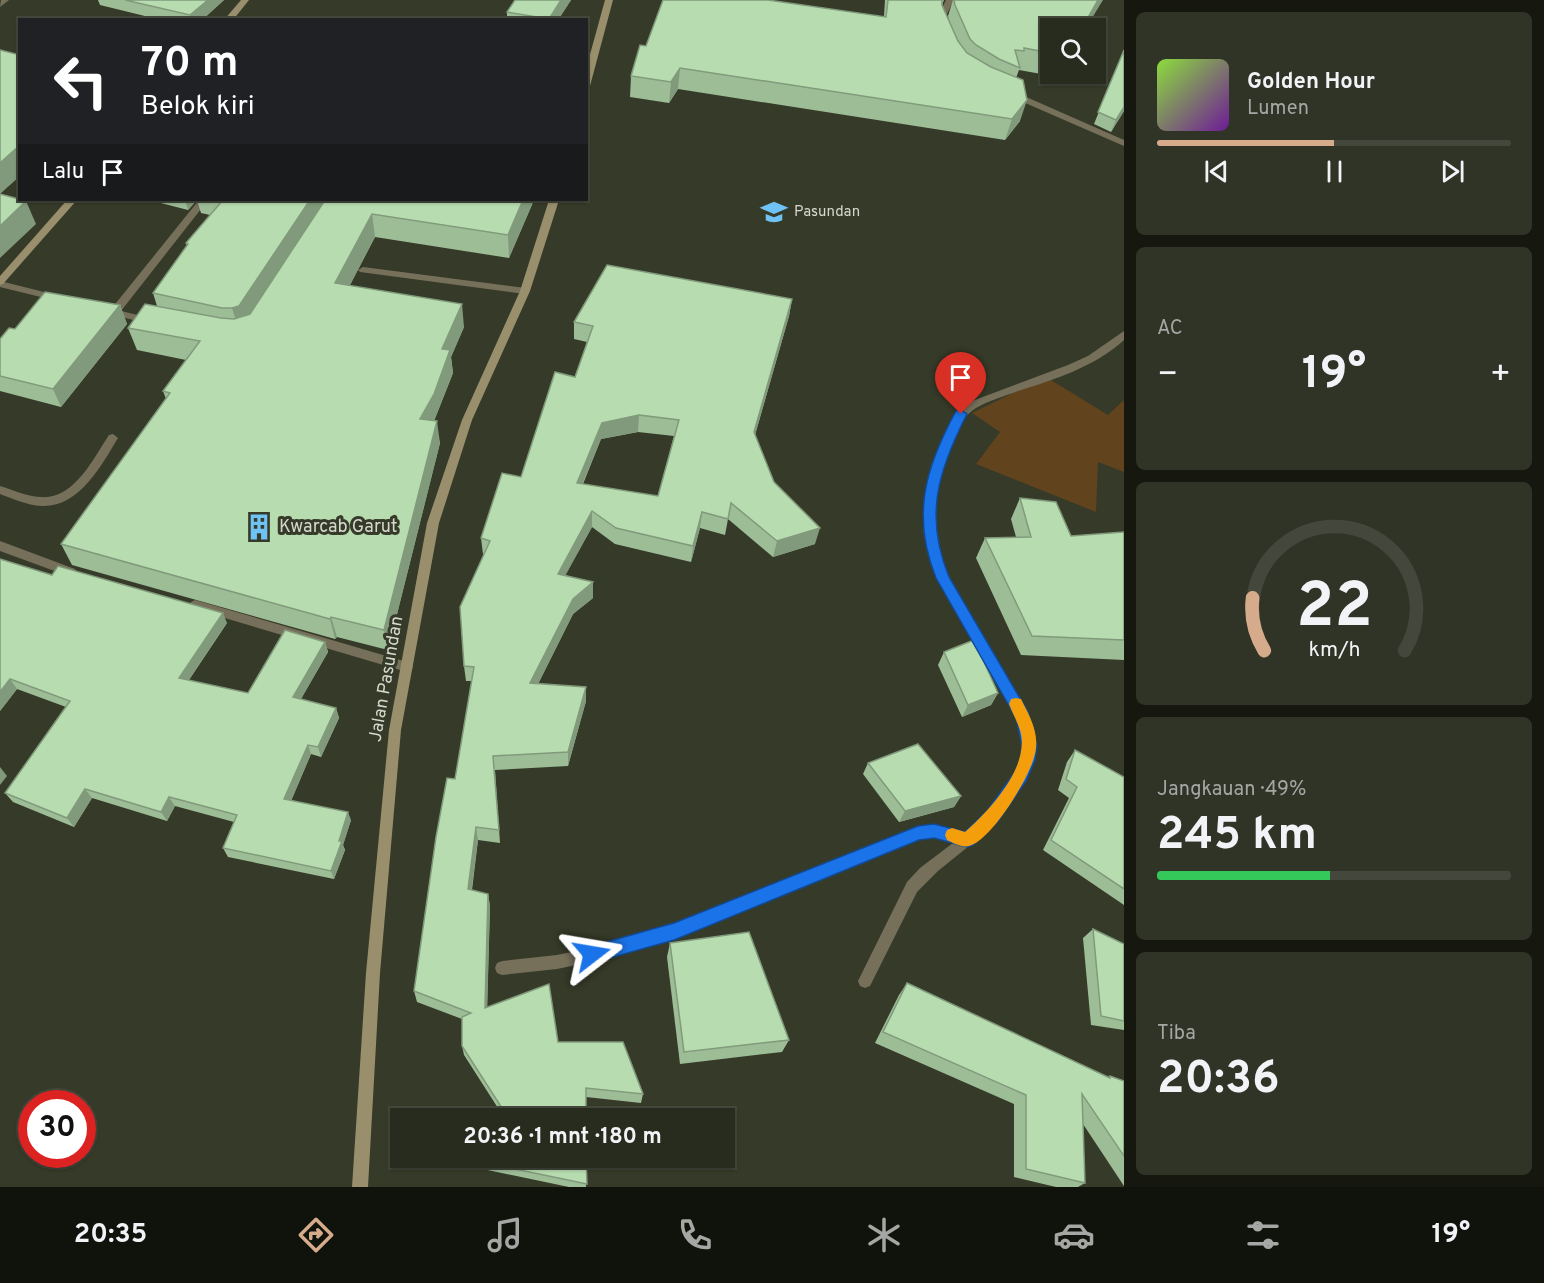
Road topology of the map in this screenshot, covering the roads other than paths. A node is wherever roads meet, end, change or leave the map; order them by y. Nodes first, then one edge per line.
1 (5, 0) edge
2 (245, 0) edge
3 (609, 0) edge
4 (950, 0) edge
5 (0, 5) edge
6 (230, 18) edge
7 (946, 35) edge
8 (588, 79) edge
9 (999, 88) edge
10 (1124, 143) edge
11 (71, 201) edge
12 (202, 201) edge
13 (554, 201) edge
14 (363, 270) dead end
15 (0, 283) edge
16 (525, 291) junction
17 (69, 301) edge
18 (103, 309) edge
19 (115, 312) junction
20 (166, 324) edge
21 (1124, 334) edge
22 (113, 438) dead end
23 (0, 490) edge
24 (0, 546) edge
25 (79, 574) edge
26 (187, 603) edge
27 (407, 667) junction
28 (967, 840) junction
29 (502, 968) dead end
30 (865, 981) dead end
31 (360, 1187) edge

1 - 5 street
2 - 6 street
3 - 8 street
4 - 7 street
9 - 10 street
11 - 15 street
12 - 19 street
13 - 16 street, Jalan Pasundan
14 - 16 street
15 - 17 street
16 - 27 street, Jalan Pasundan
18 - 19 street
19 - 20 street
21 - 28 street
22 - 23 street
24 - 25 street
26 - 27 street
27 - 31 street, Jalan Pasundan
28 - 29 street
28 - 30 street

